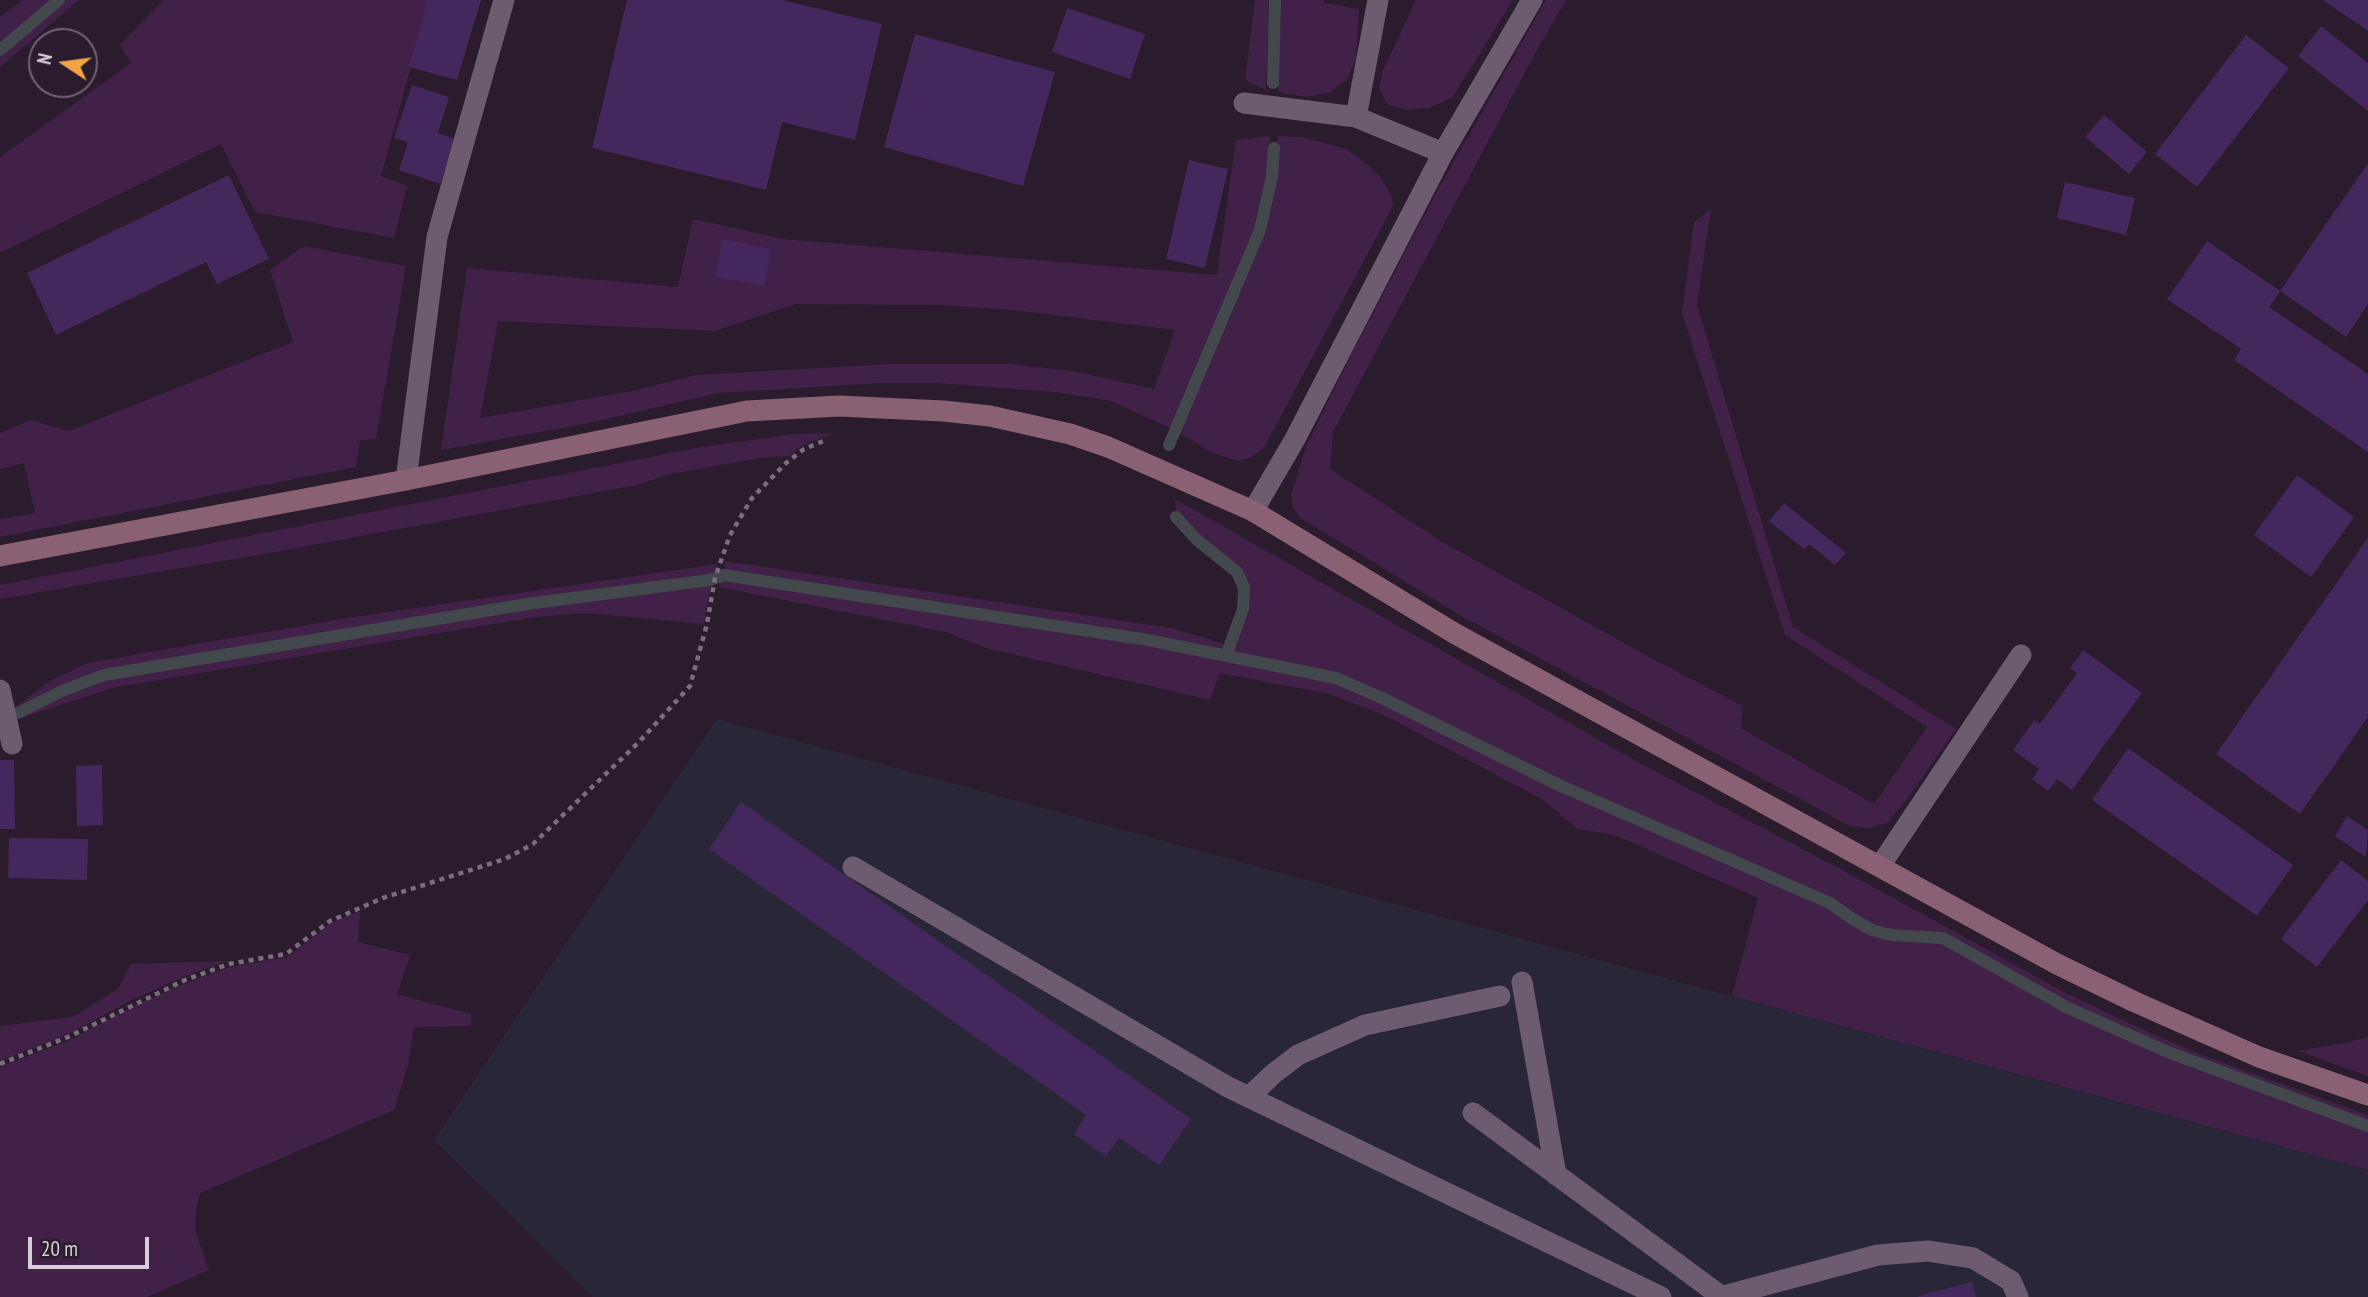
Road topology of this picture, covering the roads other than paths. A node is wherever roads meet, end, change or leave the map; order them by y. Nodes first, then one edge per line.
1 (504, 0) edge
2 (1378, 0) edge
3 (1532, 0) edge
4 (1244, 103) dead end
5 (1356, 117) junction
6 (1443, 153) junction
7 (406, 480) junction
8 (1253, 511) junction
9 (0, 556) edge
10 (2021, 654) dead end
11 (0, 690) edge
12 (12, 744) dead end
13 (1880, 866) junction
14 (853, 867) dead end
15 (1522, 982) dead end
16 (1500, 996) dead end
17 (2368, 1095) edge
18 (1250, 1097) junction
19 (1473, 1114) dead end
20 (1556, 1174) junction
21 (1661, 1297) edge
22 (1721, 1297) edge
23 (2018, 1297) edge

1 - 7 street
2 - 5 street
3 - 6 street
4 - 5 street
5 - 6 street
6 - 8 street
7 - 8 street
7 - 9 street
8 - 13 street
10 - 13 street
11 - 12 street
13 - 17 street
14 - 18 street
15 - 20 street
16 - 18 street
18 - 21 street
19 - 20 street
20 - 22 street
22 - 23 street

